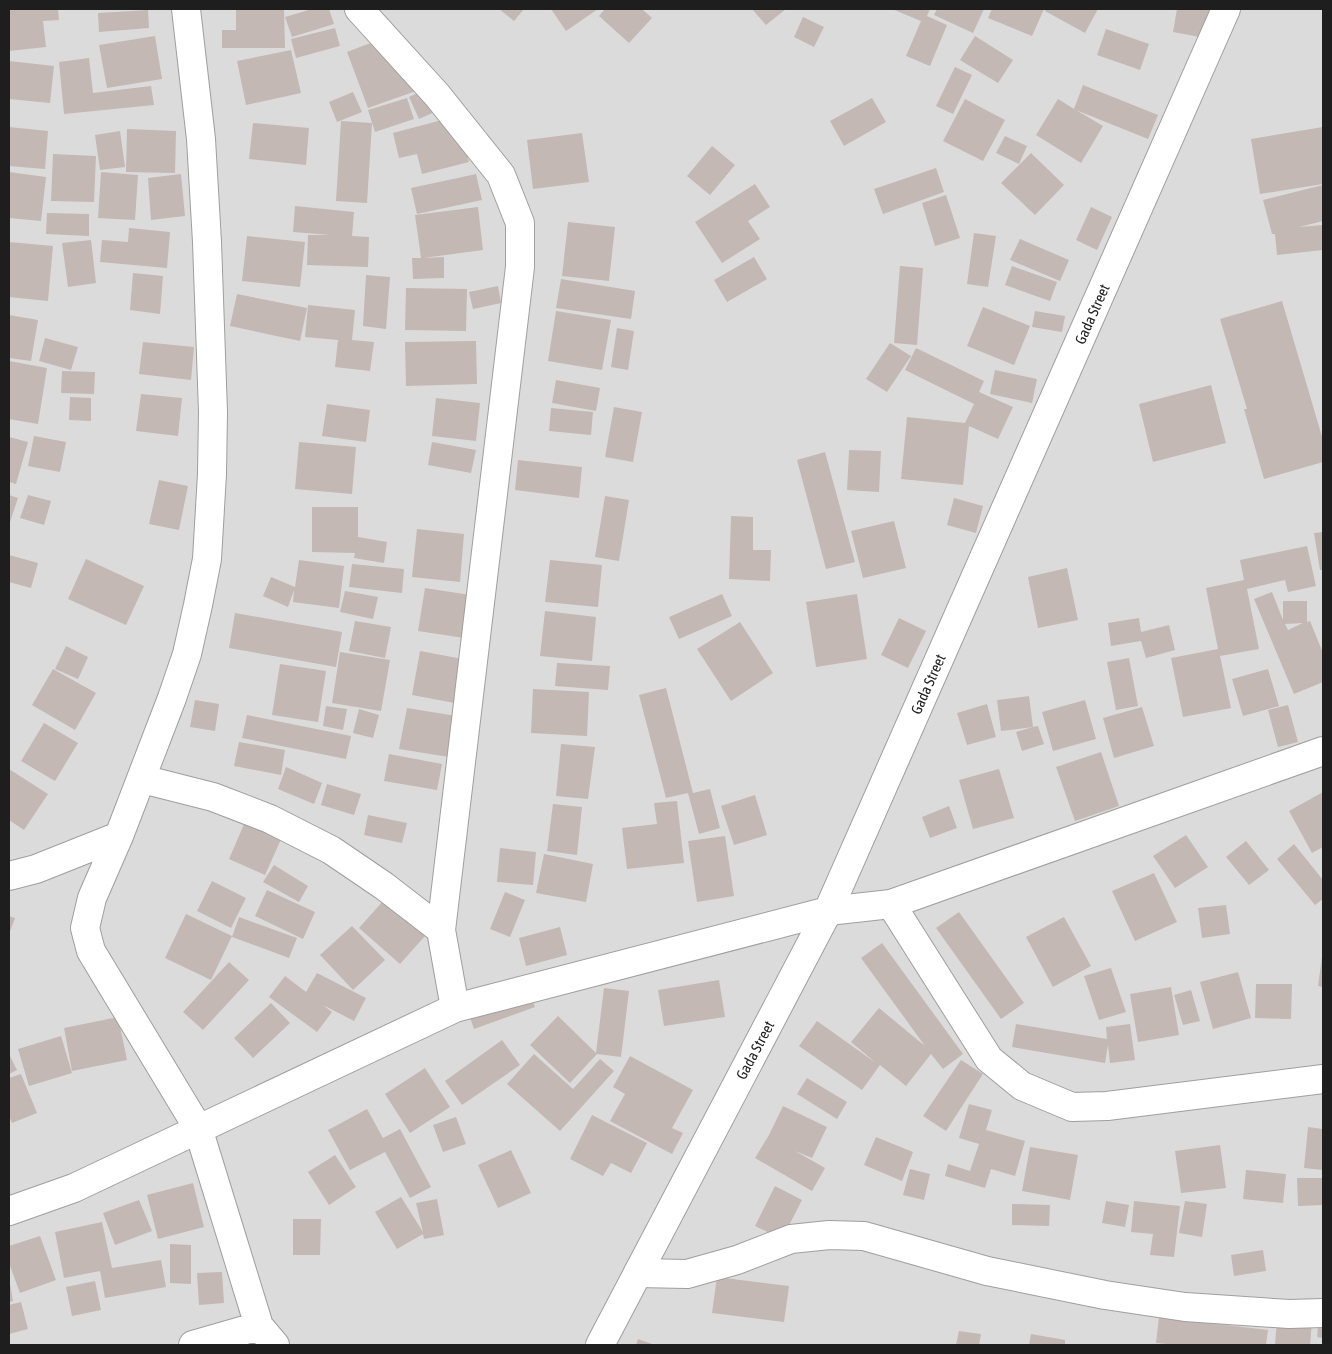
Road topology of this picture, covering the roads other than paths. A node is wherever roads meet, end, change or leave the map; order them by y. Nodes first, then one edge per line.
1 (186, 9) edge
2 (359, 9) edge
3 (1226, 9) edge
4 (1323, 751) edge
5 (142, 779) junction
6 (119, 836) junction
7 (9, 876) edge
8 (891, 904) junction
9 (828, 911) junction
10 (441, 930) junction
11 (455, 1008) junction
12 (1323, 1079) edge
13 (198, 1128) junction
14 (9, 1211) edge
15 (638, 1273) junction
16 (1323, 1313) edge
17 (267, 1335) edge
18 (193, 1345) edge
19 (600, 1345) edge

1 - 5 street
2 - 10 street
3 - 9 street, Gada Street
4 - 8 street
5 - 6 street
5 - 10 street
6 - 7 street
6 - 13 street
8 - 9 street
8 - 12 street
9 - 11 street
9 - 15 street, Gada Street
10 - 11 street
11 - 13 street
13 - 14 street
13 - 17 street
15 - 16 street
15 - 19 street, Gada Street
17 - 18 street

